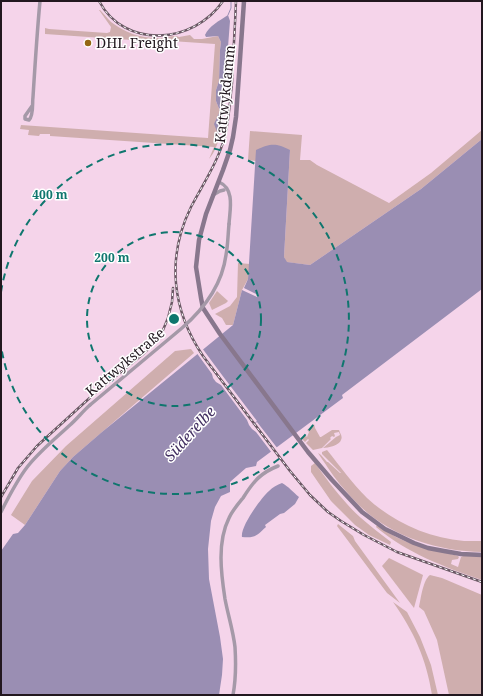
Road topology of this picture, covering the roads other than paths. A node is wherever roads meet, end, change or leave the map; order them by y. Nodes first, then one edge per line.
1 (40, 1) edge
2 (244, 1) edge
3 (32, 106) dead end
4 (219, 182) junction
5 (226, 190) junction
6 (213, 196) junction
7 (278, 466) dead end
8 (1, 512) edge
9 (482, 554) edge
10 (233, 695) edge

1 - 3 street
2 - 4 main road, Kattwykdamm
4 - 5 street
4 - 6 main road, Kattwykdamm
5 - 6 street
5 - 8 street, Kattwykstraße, bridge
6 - 9 main road, Kattwykdamm
7 - 10 street

